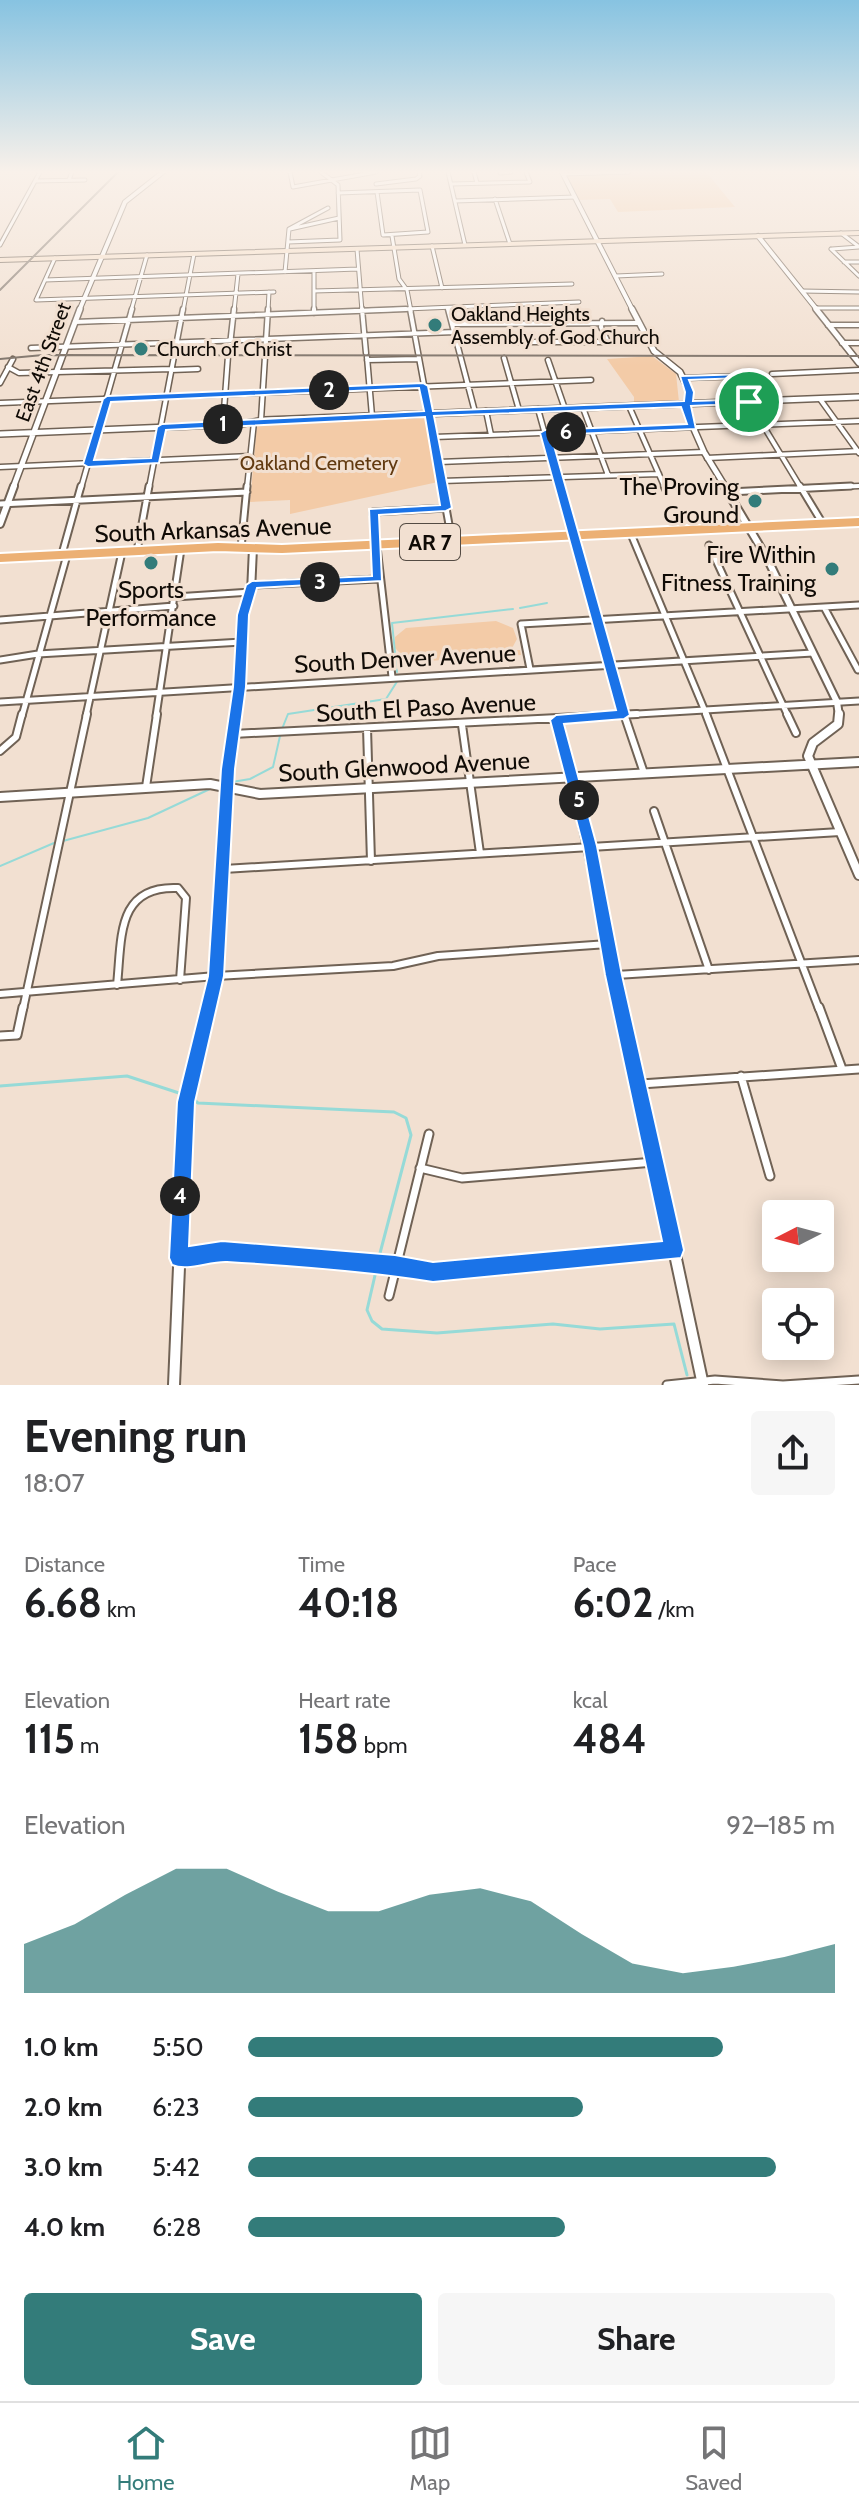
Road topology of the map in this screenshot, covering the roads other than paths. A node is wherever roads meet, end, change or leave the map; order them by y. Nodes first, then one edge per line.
1 (395, 236) edge
2 (758, 236) edge
3 (110, 237) edge
4 (288, 237) edge
5 (340, 237) edge
6 (463, 237) edge
7 (507, 237) edge
8 (595, 237) edge
9 (738, 237) edge
10 (597, 241) junction
11 (288, 242) junction
12 (510, 244) junction
13 (465, 245) junction
14 (432, 246) junction
15 (396, 247) junction
16 (859, 247) edge
17 (357, 249) junction
18 (285, 251) junction
19 (194, 254) junction
20 (147, 255) junction
21 (101, 256) junction
22 (55, 258) junction
23 (0, 260) edge
24 (844, 262) junction
25 (859, 262) edge
26 (358, 269) junction
27 (314, 271) junction
28 (285, 272) junction
29 (238, 274) junction
30 (662, 274) dead end
31 (189, 275) junction
32 (616, 276) junction
33 (858, 276) edge
34 (141, 277) junction
35 (91, 279) junction
36 (45, 280) junction
37 (572, 284) dead end
38 (406, 288) junction
39 (442, 288) junction
40 (360, 290) junction
41 (314, 291) junction
42 (802, 291) junction
43 (859, 292) edge
44 (236, 294) junction
45 (185, 296) junction
46 (134, 298) junction
47 (84, 299) junction
48 (579, 302) dead end
49 (448, 308) junction
50 (815, 308) junction
51 (859, 308) edge
52 (409, 309) junction
53 (362, 311) junction
54 (314, 313) junction
55 (267, 315) junction
56 (234, 316) junction
57 (181, 318) junction
58 (128, 320) junction
59 (602, 321) junction
60 (75, 322) junction
61 (639, 323) junction
62 (453, 324) junction
63 (828, 325) junction
64 (859, 325) edge
65 (455, 332) junction
66 (414, 333) junction
67 (364, 335) junction
68 (266, 339) junction
69 (231, 340) junction
70 (177, 342) junction
71 (458, 342) junction
72 (842, 343) junction
73 (859, 343) edge
74 (121, 344) junction
75 (66, 346) junction
76 (31, 348) dead end
77 (367, 357) junction
78 (504, 358) dead end
79 (13, 359) dead end
80 (419, 359) junction
81 (548, 360) dead end
82 (859, 363) edge
83 (7, 369) junction
84 (172, 369) junction
85 (198, 369) dead end
86 (115, 370) junction
87 (859, 370) edge
88 (56, 372) junction
89 (0, 374) edge
90 (772, 374) dead end
91 (683, 378) junction
92 (316, 379) dead end
93 (591, 380) dead end
94 (555, 381) junction
95 (512, 382) junction
96 (0, 383) edge
97 (468, 384) junction
98 (423, 386) junction
99 (369, 388) junction
100 (316, 390) junction
101 (263, 393) junction
102 (226, 394) junction
103 (167, 396) junction
104 (859, 397) edge
105 (107, 399) junction
106 (820, 399) junction
107 (761, 401) junction
108 (45, 402) junction
109 (749, 402) junction
110 (0, 403) edge
111 (687, 404) junction
112 (629, 406) junction
113 (583, 408) junction
114 (538, 409) junction
115 (565, 409) junction
116 (519, 410) junction
117 (486, 411) junction
118 (475, 412) junction
119 (429, 414) junction
120 (372, 416) junction
121 (258, 421) junction
122 (837, 421) junction
123 (859, 421) edge
124 (223, 424) junction
125 (763, 425) junction
126 (162, 427) junction
127 (693, 427) junction
128 (98, 430) junction
129 (639, 430) junction
130 (591, 431) junction
131 (34, 433) junction
132 (545, 433) junction
133 (0, 434) edge
134 (491, 435) junction
135 (434, 437) junction
136 (859, 452) edge
137 (651, 455) junction
138 (705, 455) junction
139 (782, 455) junction
140 (251, 456) junction
141 (601, 457) junction
142 (552, 458) junction
143 (155, 461) junction
144 (439, 462) junction
145 (88, 464) junction
146 (22, 466) junction
147 (0, 467) edge
148 (659, 474) junction
149 (608, 475) junction
150 (558, 477) junction
151 (442, 481) junction
152 (859, 486) edge
153 (801, 488) junction
154 (666, 490) dead end
155 (247, 492) junction
156 (729, 492) junction
157 (148, 497) junction
158 (78, 501) junction
159 (0, 504) edge
160 (8, 504) junction
161 (446, 508) junction
162 (859, 522) edge
163 (0, 524) edge
164 (824, 524) junction
165 (751, 527) junction
166 (631, 533) junction
167 (572, 535) junction
168 (452, 542) junction
169 (376, 545) junction
170 (709, 545) dead end
171 (241, 548) junction
172 (253, 548) junction
173 (181, 549) junction
174 (137, 551) junction
175 (122, 552) junction
176 (65, 554) junction
177 (0, 558) edge
178 (378, 579) junction
179 (252, 589) junction
180 (175, 597) junction
181 (859, 605) edge
182 (174, 606) junction
183 (824, 607) junction
184 (111, 609) junction
185 (793, 611) junction
186 (741, 613) junction
187 (50, 615) junction
188 (667, 617) junction
189 (0, 620) edge
190 (595, 620) junction
191 (242, 642) junction
192 (168, 646) junction
193 (102, 650) junction
194 (813, 653) junction
195 (38, 654) junction
196 (760, 656) junction
197 (0, 660) edge
198 (686, 661) junction
199 (608, 665) junction
200 (530, 669) junction
201 (858, 670) edge
202 (392, 677) junction
203 (240, 687) junction
204 (161, 691) junction
205 (93, 694) junction
206 (26, 698) junction
207 (859, 701) edge
208 (0, 702) edge
209 (837, 702) junction
210 (783, 705) junction
211 (704, 709) junction
212 (624, 715) junction
213 (556, 720) junction
214 (462, 725) junction
215 (367, 728) junction
216 (796, 733) dead end
217 (233, 734) junction
218 (0, 751) edge
219 (859, 762) edge
220 (810, 764) junction
221 (728, 768) junction
222 (644, 774) junction
223 (573, 778) junction
224 (470, 784) junction
225 (146, 787) junction
226 (228, 788) junction
227 (370, 788) junction
228 (69, 792) junction
229 (0, 797) edge
230 (654, 811) dead end
231 (840, 832) junction
232 (754, 837) junction
233 (665, 841) junction
234 (590, 846) junction
235 (480, 853) junction
236 (371, 861) junction
237 (224, 869) junction
238 (859, 875) edge
239 (608, 944) junction
240 (859, 960) edge
241 (804, 963) junction
242 (709, 970) junction
243 (613, 975) junction
244 (216, 976) junction
245 (180, 980) junction
246 (117, 985) junction
247 (25, 992) junction
248 (0, 994) edge
249 (0, 1036) edge
250 (842, 1069) junction
251 (859, 1069) edge
252 (741, 1076) junction
253 (637, 1085) junction
254 (429, 1134) dead end
255 (654, 1162) junction
256 (420, 1168) junction
257 (770, 1176) dead end
258 (674, 1250) junction
259 (179, 1258) junction
260 (395, 1266) junction
261 (389, 1296) dead end
262 (859, 1380) edge
263 (702, 1383) edge
264 (174, 1385) edge
265 (667, 1385) edge

1 - 15 street
2 - 42 street
3 - 21 street, East 4th Street
4 - 11 street
5 - 11 street
6 - 13 street
7 - 12 street
8 - 10 street
9 - 10 main road
10 - 12 main road
10 - 32 street
11 - 18 street
12 - 13 main road
13 - 14 main road
14 - 15 main road
14 - 39 street
15 - 17 main road
15 - 38 street
16 - 24 street
17 - 18 main road
17 - 26 street
18 - 19 main road
18 - 28 street
19 - 20 main road
19 - 31 street
20 - 21 main road
20 - 34 street
21 - 22 main road
21 - 35 street, East 4th Street
22 - 23 main road
22 - 36 street
24 - 25 street
24 - 33 street
26 - 27 street
26 - 40 street
27 - 28 street
27 - 41 street
28 - 29 street
29 - 31 street
29 - 44 street
30 - 32 street
31 - 34 street
31 - 45 street
32 - 61 street
34 - 35 street
34 - 46 street
35 - 36 street
35 - 47 street, East 4th Street
36 - 47 street
37 - 39 street
38 - 39 street
38 - 40 street
38 - 52 street
40 - 41 street
40 - 53 street
41 - 54 street
42 - 43 street
42 - 50 street
44 - 45 street
44 - 55 street
44 - 56 street
45 - 46 street
45 - 57 street
46 - 47 street
46 - 58 street
47 - 60 street, East 4th Street
48 - 49 street
49 - 52 street
49 - 62 street
50 - 51 street
50 - 63 street
52 - 53 street
52 - 66 street
53 - 54 street
53 - 67 street
54 - 55 street
55 - 56 street
55 - 68 street
56 - 57 street
56 - 69 street
57 - 58 street
57 - 70 street
58 - 60 street
58 - 74 street
59 - 61 street
59 - 62 street
59 - 71 street
60 - 75 street, East 4th Street
61 - 91 street
62 - 65 street
63 - 64 street
63 - 72 street
65 - 66 street
65 - 71 street
66 - 67 street
66 - 80 street
67 - 68 street
67 - 77 street
68 - 69 street
68 - 101 street
69 - 70 street
69 - 102 street
70 - 74 street
70 - 84 street
71 - 97 street
72 - 73 street
72 - 82 street
74 - 75 street
74 - 86 street
75 - 76 street
75 - 88 street, East 4th Street
77 - 80 street
77 - 99 street
78 - 95 street
79 - 83 street
80 - 98 street
81 - 94 street
83 - 88 street
83 - 89 street
83 - 96 street
84 - 85 street
84 - 86 street
84 - 103 street
86 - 88 street
86 - 105 street
87 - 90 street
88 - 108 street, East 4th Street
91 - 107 street
91 - 111 street
92 - 100 street
93 - 94 street
94 - 95 street
94 - 115 street
95 - 97 street
95 - 116 street
97 - 98 street
97 - 118 street
98 - 99 street
98 - 119 street
99 - 100 street
99 - 120 street
100 - 101 street
101 - 102 street
101 - 121 street
102 - 103 street
102 - 124 street
103 - 105 street
103 - 126 street
104 - 106 street
105 - 108 street
105 - 128 street
106 - 107 street
106 - 122 street
107 - 109 street
108 - 110 street
108 - 131 street, East 4th Street
109 - 111 street
109 - 125 street
111 - 112 street
111 - 127 street
112 - 113 street
112 - 129 street
113 - 115 street
113 - 130 street
114 - 115 street
114 - 116 street
114 - 132 street
116 - 117 street
117 - 118 street
117 - 134 street
118 - 119 street
119 - 120 street
119 - 135 street
120 - 121 street
121 - 124 street
121 - 140 street
122 - 123 street
122 - 125 street
122 - 136 street
124 - 126 street
125 - 127 street
125 - 139 street
126 - 128 street
126 - 143 street
127 - 129 street
127 - 138 street
128 - 131 street
128 - 145 street
129 - 130 street
129 - 137 street
130 - 132 street
130 - 141 street
131 - 133 street
131 - 146 street, East 4th Street
132 - 134 street
132 - 142 street
134 - 135 street
135 - 144 street
136 - 139 street
137 - 138 street
137 - 141 street
137 - 148 street
138 - 139 street
138 - 156 street
139 - 153 street
140 - 143 street
140 - 155 street
141 - 142 street
141 - 149 street
142 - 144 street
142 - 150 street
143 - 145 street
143 - 157 street
144 - 151 street
145 - 146 street
145 - 158 street
146 - 147 street
146 - 160 street, East 4th Street
148 - 149 street
148 - 154 street
149 - 150 street
150 - 151 street
150 - 167 street
151 - 161 street
152 - 153 street
153 - 156 street
153 - 164 street
155 - 157 street
155 - 171 street
156 - 165 street
157 - 158 street
157 - 174 street
158 - 160 street
158 - 176 street
159 - 160 street
160 - 163 street, East 4th Street
161 - 168 street
161 - 169 street
162 - 164 highway, South Arkansas Avenue / AR 7
164 - 165 highway, South Arkansas Avenue / AR 7
165 - 166 highway, South Arkansas Avenue / AR 7
165 - 185 street
166 - 167 highway, South Arkansas Avenue / AR 7
166 - 188 street
167 - 168 highway, South Arkansas Avenue / AR 7
167 - 190 street
168 - 169 highway, South Arkansas Avenue / AR 7
169 - 172 highway, South Arkansas Avenue / AR 7
169 - 178 street
170 - 186 street
171 - 172 highway, South Arkansas Avenue / AR 7
171 - 173 highway, South Arkansas Avenue / AR 7
172 - 179 street
173 - 174 highway, South Arkansas Avenue / AR 7
173 - 180 street
174 - 175 highway, South Arkansas Avenue / AR 7
175 - 176 highway, South Arkansas Avenue / AR 7
175 - 184 street
176 - 177 highway, South Arkansas Avenue / AR 7
176 - 187 street
178 - 179 street
178 - 202 street
179 - 180 street
179 - 191 street
180 - 182 street
181 - 183 street
182 - 184 street
182 - 192 street
183 - 185 street
183 - 201 street
184 - 187 street
184 - 193 street
185 - 186 street
185 - 194 street
186 - 188 street
186 - 196 street
187 - 189 street
187 - 195 street
188 - 190 street
188 - 198 street
190 - 199 street
190 - 200 street
191 - 192 street
191 - 203 street
192 - 193 street
192 - 204 street
193 - 195 street
193 - 205 street
194 - 196 street, South Denver Avenue
194 - 209 street
195 - 197 street
195 - 206 street
196 - 198 street, South Denver Avenue
196 - 210 street
198 - 199 street, South Denver Avenue
198 - 211 street
199 - 200 street, South Denver Avenue
199 - 212 street
200 - 202 street, South Denver Avenue
202 - 203 street, South Denver Avenue
203 - 204 street, South Denver Avenue
203 - 217 street
204 - 205 street, South Denver Avenue
204 - 225 street
205 - 206 street, South Denver Avenue
205 - 228 street
206 - 208 street, South Denver Avenue
206 - 218 street
207 - 209 street, South El Paso Avenue
209 - 210 street, South El Paso Avenue
209 - 220 street
210 - 211 street, South El Paso Avenue
210 - 216 street
211 - 212 street, South El Paso Avenue
211 - 221 street
212 - 213 street, South El Paso Avenue
212 - 222 street
213 - 214 street, South El Paso Avenue
213 - 223 street
214 - 215 street, South El Paso Avenue
214 - 224 street
215 - 217 street, South El Paso Avenue
215 - 227 street
217 - 226 street
219 - 220 street, South Glenwood Avenue
220 - 221 street, South Glenwood Avenue
220 - 231 street
221 - 222 street, South Glenwood Avenue
221 - 232 street
222 - 223 street, South Glenwood Avenue
223 - 224 street, South Glenwood Avenue
223 - 234 street
224 - 227 street, South Glenwood Avenue
224 - 235 street
225 - 226 street, South Glenwood Avenue
225 - 228 street, South Glenwood Avenue
226 - 227 street, South Glenwood Avenue
226 - 237 street
227 - 236 street
228 - 229 street, South Glenwood Avenue
228 - 247 street
230 - 233 street
231 - 232 street
231 - 238 street
232 - 233 street
232 - 241 street
233 - 234 street
233 - 242 street
234 - 235 street
234 - 239 street
235 - 236 street
236 - 237 street
237 - 244 street
239 - 243 street
239 - 244 street
240 - 241 street
241 - 242 street
241 - 250 street
242 - 243 street
243 - 253 street
244 - 245 street
244 - 259 street
245 - 246 street
245 - 246 street
246 - 247 street
247 - 248 street
247 - 249 street
250 - 251 street
250 - 252 street
252 - 253 street
252 - 257 street
253 - 255 street
254 - 256 street
255 - 256 street
255 - 258 street
256 - 260 street
258 - 260 street
258 - 263 street
259 - 260 street
259 - 264 street
260 - 261 street
262 - 263 street
263 - 265 street

